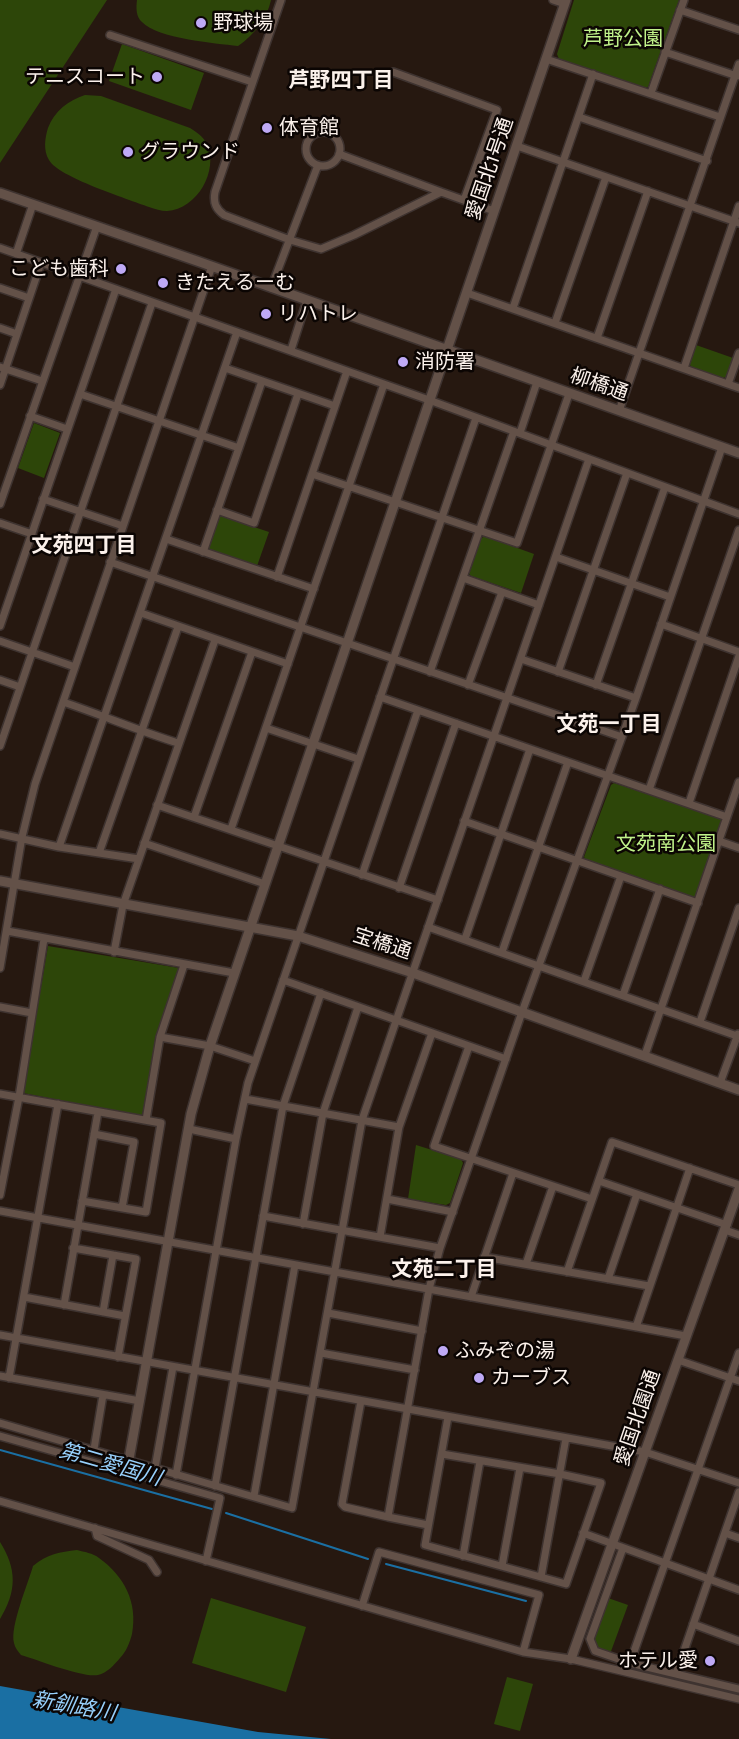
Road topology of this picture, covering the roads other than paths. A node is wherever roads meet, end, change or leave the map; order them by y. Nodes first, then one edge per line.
1 (281, 0) edge
2 (553, 0) edge
3 (684, 0) edge
4 (565, 2) edge
5 (681, 10) junction
6 (739, 30) edge
7 (110, 35) dead end
8 (665, 52) junction
9 (546, 59) junction
10 (739, 64) edge
11 (393, 72) dead end
12 (593, 74) junction
13 (737, 76) edge
14 (252, 82) junction
15 (651, 93) junction
16 (579, 117) junction
17 (720, 117) junction
18 (517, 146) junction
19 (339, 154) junction
20 (706, 161) junction
21 (564, 163) junction
22 (318, 165) junction
23 (606, 177) junction
24 (648, 191) junction
25 (441, 192) junction
26 (0, 193) edge
27 (464, 200) junction
28 (33, 204) junction
29 (690, 205) junction
30 (739, 206) edge
31 (494, 211) junction
32 (737, 222) edge
33 (97, 226) junction
34 (290, 240) junction
35 (0, 249) edge
36 (16, 254) junction
37 (41, 263) junction
38 (212, 266) junction
39 (78, 276) junction
40 (0, 288) edge
41 (271, 288) junction
42 (116, 289) junction
43 (467, 293) junction
44 (29, 298) junction
45 (307, 300) junction
46 (152, 303) junction
47 (513, 308) junction
48 (195, 318) junction
49 (555, 323) junction
50 (0, 328) edge
51 (237, 332) junction
52 (17, 334) junction
53 (597, 338) junction
54 (291, 350) junction
55 (447, 350) junction
56 (640, 353) junction
57 (739, 353) edge
58 (3, 368) edge
59 (225, 368) junction
60 (684, 368) junction
61 (347, 371) junction
62 (42, 381) junction
63 (262, 381) junction
64 (537, 382) junction
65 (384, 384) junction
66 (728, 384) junction
67 (0, 385) edge
68 (739, 388) edge
69 (569, 393) junction
70 (80, 394) junction
71 (298, 394) junction
72 (429, 400) junction
73 (116, 406) junction
74 (335, 406) junction
75 (619, 411) junction
76 (30, 416) junction
77 (476, 418) junction
78 (159, 421) junction
79 (67, 429) junction
80 (517, 432) junction
81 (201, 435) junction
82 (552, 445) junction
83 (722, 447) junction
84 (239, 448) junction
85 (739, 453) edge
86 (589, 459) junction
87 (627, 473) junction
88 (312, 474) junction
89 (3, 485) edge
90 (350, 487) junction
91 (665, 487) junction
92 (44, 500) junction
93 (703, 501) junction
94 (396, 503) junction
95 (0, 504) edge
96 (217, 510) junction
97 (80, 512) junction
98 (739, 514) edge
99 (442, 518) junction
100 (0, 523) edge
101 (123, 526) junction
102 (739, 530) edge
103 (479, 531) junction
104 (32, 534) junction
105 (166, 539) junction
106 (203, 552) junction
107 (556, 557) junction
108 (110, 562) junction
109 (592, 570) junction
110 (153, 577) junction
111 (277, 577) junction
112 (463, 578) junction
113 (630, 583) junction
114 (314, 589) junction
115 (502, 592) junction
116 (670, 597) junction
117 (539, 604) junction
118 (141, 613) junction
119 (661, 624) junction
120 (0, 626) edge
121 (178, 627) junction
122 (301, 628) junction
123 (702, 639) junction
124 (215, 640) junction
125 (0, 641) edge
126 (348, 644) junction
127 (32, 652) junction
128 (252, 652) junction
129 (739, 654) edge
130 (393, 659) junction
131 (521, 659) junction
132 (288, 664) junction
133 (75, 667) junction
134 (430, 672) junction
135 (558, 672) junction
136 (0, 680) edge
137 (468, 685) junction
138 (596, 685) junction
139 (20, 687) junction
140 (380, 697) junction
141 (507, 698) junction
142 (636, 698) junction
143 (63, 702) junction
144 (418, 710) junction
145 (105, 716) junction
146 (456, 723) junction
147 (266, 728) junction
148 (141, 732) junction
149 (493, 736) junction
150 (622, 737) junction
151 (178, 743) junction
152 (313, 744) junction
153 (0, 746) edge
154 (530, 749) junction
155 (358, 759) junction
156 (567, 762) junction
157 (608, 776) junction
158 (739, 782) edge
159 (649, 790) junction
160 (689, 803) junction
161 (158, 805) junction
162 (194, 817) junction
163 (727, 817) junction
164 (464, 821) junction
165 (231, 830) junction
166 (0, 834) edge
167 (502, 834) junction
168 (22, 837) junction
169 (719, 841) junction
170 (144, 843) junction
171 (278, 845) junction
172 (60, 847) junction
173 (538, 847) junction
174 (739, 848) edge
175 (99, 853) junction
176 (139, 859) junction
177 (577, 861) junction
178 (324, 862) junction
179 (362, 875) junction
180 (621, 876) junction
181 (0, 881) edge
182 (14, 884) junction
183 (265, 884) junction
184 (399, 888) junction
185 (660, 889) junction
186 (438, 900) junction
187 (698, 903) junction
188 (123, 905) junction
189 (739, 908) edge
190 (250, 927) junction
191 (428, 927) junction
192 (7, 931) junction
193 (298, 936) junction
194 (44, 939) junction
195 (465, 939) junction
196 (114, 952) junction
197 (502, 952) junction
198 (184, 965) junction
199 (539, 965) junction
200 (0, 968) edge
201 (234, 973) junction
202 (412, 973) junction
203 (283, 980) junction
204 (584, 981) junction
205 (321, 993) junction
206 (623, 995) junction
207 (0, 1007) edge
208 (358, 1007) junction
209 (661, 1008) junction
210 (522, 1012) junction
211 (32, 1013) junction
212 (396, 1020) junction
213 (700, 1022) junction
214 (432, 1033) junction
215 (738, 1034) edge
216 (160, 1037) junction
217 (210, 1046) junction
218 (469, 1046) junction
219 (645, 1055) junction
220 (506, 1059) junction
221 (255, 1061) junction
222 (720, 1083) junction
223 (739, 1090) edge
224 (0, 1094) edge
225 (19, 1097) junction
226 (245, 1099) junction
227 (58, 1104) junction
228 (283, 1106) junction
229 (98, 1112) junction
230 (323, 1113) junction
231 (146, 1120) junction
232 (362, 1120) junction
233 (399, 1127) junction
234 (189, 1129) junction
235 (94, 1134) junction
236 (237, 1139) junction
237 (472, 1159) junction
238 (690, 1168) junction
239 (513, 1173) junction
240 (599, 1181) junction
241 (553, 1186) junction
242 (739, 1187) edge
243 (637, 1194) junction
244 (0, 1195) edge
245 (387, 1199) junction
246 (592, 1199) junction
247 (82, 1201) junction
248 (122, 1208) junction
249 (676, 1208) junction
250 (0, 1211) edge
251 (453, 1212) junction
252 (263, 1216) junction
253 (38, 1218) junction
254 (303, 1224) junction
255 (78, 1225) junction
256 (726, 1228) junction
257 (342, 1230) junction
258 (739, 1235) edge
259 (380, 1237) junction
260 (169, 1242) junction
261 (74, 1248) junction
262 (440, 1248) junction
263 (217, 1251) junction
264 (113, 1255) junction
265 (484, 1257) junction
266 (256, 1258) junction
267 (526, 1264) junction
268 (295, 1265) junction
269 (335, 1272) junction
270 (567, 1272) junction
271 (608, 1279) junction
272 (649, 1286) junction
273 (429, 1289) junction
274 (471, 1297) junction
275 (24, 1298) junction
276 (63, 1305) junction
277 (103, 1312) junction
278 (328, 1314) junction
279 (125, 1316) junction
280 (636, 1327) junction
281 (422, 1330) junction
282 (0, 1335) edge
283 (686, 1336) junction
284 (16, 1338) junction
285 (321, 1353) junction
286 (739, 1353) edge
287 (118, 1357) junction
288 (678, 1359) junction
289 (147, 1362) junction
290 (173, 1367) junction
291 (415, 1370) junction
292 (195, 1371) junction
293 (0, 1376) edge
294 (9, 1378) junction
295 (235, 1378) junction
296 (730, 1378) junction
297 (739, 1381) edge
298 (274, 1385) junction
299 (314, 1392) junction
300 (103, 1395) junction
301 (140, 1401) junction
302 (361, 1401) junction
303 (408, 1409) junction
304 (448, 1417) junction
305 (0, 1423) edge
306 (0, 1436) edge
307 (566, 1438) junction
308 (94, 1449) junction
309 (645, 1452) junction
310 (442, 1454) junction
311 (129, 1459) junction
312 (480, 1461) junction
313 (154, 1468) junction
314 (520, 1468) junction
315 (699, 1470) junction
316 (176, 1474) junction
317 (560, 1474) junction
318 (739, 1483) edge
319 (215, 1486) junction
320 (739, 1492) edge
321 (254, 1497) junction
322 (0, 1501) edge
323 (388, 1517) junction
324 (428, 1525) junction
325 (95, 1528) junction
326 (583, 1533) junction
327 (725, 1533) junction
328 (739, 1538) edge
329 (613, 1544) junction
330 (623, 1548) junction
331 (463, 1556) junction
332 (206, 1561) junction
333 (665, 1564) junction
334 (502, 1566) junction
335 (158, 1572) dead end
336 (541, 1577) junction
337 (709, 1579) junction
338 (739, 1590) edge
339 (362, 1606) junction
340 (693, 1624) junction
341 (739, 1641) edge
342 (523, 1652) junction
343 (571, 1659) junction
344 (630, 1663) junction
345 (676, 1674) junction
346 (739, 1689) edge
347 (739, 1699) edge

1 - 14 street
2 - 4 street
3 - 5 street
4 - 9 street, 愛国北1号通
5 - 6 street
5 - 8 street
7 - 14 street
8 - 13 street
8 - 15 street
9 - 12 street
9 - 18 street, 愛国北1号通
10 - 13 street
11 - 27 street
12 - 15 street
12 - 16 street
13 - 17 street
14 - 34 street
15 - 17 street
16 - 20 street
16 - 21 street
17 - 20 street
18 - 21 street
18 - 31 street, 愛国北1号通
19 - 22 street
19 - 22 street
19 - 25 street
20 - 29 street
21 - 23 street
21 - 47 street
22 - 34 street
23 - 24 street
23 - 49 street
24 - 29 street
24 - 53 street
25 - 27 street
25 - 34 street
26 - 28 street, 柳橋通
27 - 31 street
28 - 33 street, 柳橋通
28 - 36 street
29 - 32 street
29 - 56 street
30 - 32 street
31 - 43 street, 愛国北1号通
32 - 60 street
33 - 38 street, 柳橋通
33 - 39 street
34 - 41 street
35 - 36 street
36 - 37 street
37 - 39 street
37 - 44 street
38 - 41 street, 柳橋通
38 - 48 street
39 - 42 street
39 - 62 street
40 - 44 street
41 - 45 street, 柳橋通
42 - 46 street
42 - 70 street
43 - 47 street
43 - 55 street, 愛国北1号通
44 - 52 street
45 - 54 street
45 - 55 street, 柳橋通
46 - 48 street
46 - 73 street
47 - 49 street
48 - 51 street
48 - 78 street
49 - 53 street
50 - 52 street
51 - 54 street
51 - 59 street
52 - 58 street
53 - 56 street
54 - 61 street
55 - 64 street, 柳橋通
55 - 72 street, 愛国北1号通
56 - 60 street
56 - 75 street
57 - 66 street
58 - 62 street
58 - 67 street
59 - 63 street
59 - 81 street
60 - 66 street
61 - 65 street
61 - 74 street
62 - 76 street
63 - 71 street
63 - 84 street
64 - 69 street, 柳橋通
64 - 80 street
65 - 72 street
65 - 90 street
66 - 68 street
69 - 75 street, 柳橋通
69 - 82 street
70 - 73 street
70 - 79 street
71 - 74 street
71 - 96 street
72 - 77 street
72 - 94 street, 愛国北1号通
73 - 78 street
73 - 97 street
74 - 88 street
75 - 83 street, 柳橋通
76 - 79 street
76 - 89 street
77 - 80 street
77 - 99 street
78 - 81 street
78 - 101 street
79 - 92 street
80 - 82 street
80 - 103 street
81 - 84 street
81 - 105 street
82 - 86 street
82 - 103 street
83 - 85 street, 柳橋通
83 - 93 street
84 - 96 street
86 - 87 street
86 - 107 street
87 - 91 street
87 - 109 street
88 - 90 street
88 - 111 street
89 - 95 street
90 - 94 street
90 - 114 street
91 - 93 street
91 - 113 street
92 - 97 street
92 - 104 street
93 - 98 street
93 - 116 street
94 - 99 street
94 - 126 street, 愛国北1号通
96 - 106 street
97 - 101 street
97 - 127 street
99 - 103 street
99 - 130 street
100 - 104 street
101 - 108 street
102 - 123 street
103 - 112 street
104 - 120 street
105 - 106 street
105 - 110 street
106 - 111 street
107 - 109 street
107 - 117 street
108 - 110 street
108 - 133 street
109 - 113 street
109 - 135 street
110 - 118 street
110 - 122 street
111 - 114 street
112 - 115 street
112 - 134 street
113 - 116 street
113 - 138 street
114 - 122 street
115 - 117 street
115 - 137 street
116 - 119 street
117 - 131 street
118 - 121 street
118 - 145 street
119 - 123 street
119 - 142 street
121 - 124 street
121 - 148 street
122 - 126 street
122 - 132 street
123 - 129 street
123 - 159 street
124 - 128 street
124 - 151 street
125 - 127 street
126 - 130 street
126 - 152 street, 愛国北1号通
127 - 133 street
127 - 139 street
128 - 132 street
128 - 162 street
129 - 160 street
130 - 134 street
130 - 140 street
131 - 135 street
131 - 141 street
132 - 147 street
133 - 143 street
134 - 137 street
135 - 138 street
136 - 139 street
137 - 141 street
138 - 142 street
139 - 153 street
140 - 144 street
140 - 155 street
141 - 149 street
141 - 150 street
142 - 150 street
143 - 145 street
143 - 168 street
144 - 146 street
144 - 179 street
145 - 148 street
145 - 172 street
146 - 149 street
146 - 184 street
147 - 152 street
147 - 165 street
148 - 151 street
148 - 175 street
149 - 154 street
149 - 164 street
150 - 157 street
151 - 161 street
152 - 155 street
152 - 171 street, 愛国北1号通
154 - 156 street
154 - 167 street
155 - 178 street
156 - 157 street
156 - 173 street
157 - 159 street
157 - 177 street
158 - 163 street
159 - 160 street
160 - 163 street
161 - 162 street
161 - 170 street
162 - 165 street
163 - 169 street
164 - 167 street
164 - 186 street
165 - 171 street
166 - 168 street
167 - 173 street
167 - 195 street
168 - 172 street
168 - 182 street
169 - 174 street
169 - 187 street
170 - 176 street
170 - 183 street
171 - 178 street
171 - 183 street, 愛国北1号通
172 - 175 street
173 - 177 street
173 - 197 street
175 - 176 street
176 - 188 street
177 - 180 street
177 - 199 street
178 - 179 street
178 - 193 street
179 - 184 street
180 - 185 street
180 - 204 street
181 - 182 street, 宝橋通
182 - 188 street, 宝橋通
182 - 192 street
183 - 190 street, 愛国北1号通
184 - 186 street
185 - 187 street
185 - 206 street
186 - 191 street
187 - 209 street
188 - 190 street, 宝橋通
188 - 196 street
189 - 213 street
190 - 193 street, 宝橋通
190 - 201 street, 愛国北1号通
191 - 195 street
191 - 202 street
192 - 194 street
192 - 200 street
193 - 202 street, 宝橋通
193 - 203 street
194 - 196 street
194 - 211 street
195 - 197 street
196 - 198 street
197 - 199 street
198 - 201 street
198 - 216 street
199 - 204 street
199 - 210 street
201 - 217 street, 愛国北1号通
202 - 210 street, 宝橋通
202 - 212 street
203 - 205 street
203 - 221 street
204 - 206 street
205 - 208 street
205 - 228 street
206 - 209 street
207 - 211 street
208 - 212 street
208 - 230 street
209 - 213 street
209 - 219 street
210 - 219 street, 宝橋通
210 - 220 street
211 - 225 street
212 - 214 street
212 - 232 street
213 - 215 street
214 - 218 street
214 - 233 street
215 - 222 street
216 - 217 street
216 - 231 street
217 - 221 street
217 - 234 street, 愛国北1号通
218 - 220 street
218 - 237 street
219 - 222 street, 宝橋通
220 - 237 street
221 - 226 street
222 - 223 street, 宝橋通
224 - 225 street
225 - 227 street
225 - 244 street
226 - 228 street
226 - 236 street
227 - 229 street
227 - 253 street
228 - 230 street
228 - 252 street
229 - 231 street
229 - 235 street
230 - 232 street
230 - 254 street
231 - 248 street
232 - 233 street
232 - 257 street
233 - 245 street
234 - 236 street
234 - 260 street, 愛国北1号通
235 - 247 street
235 - 248 street
236 - 263 street
237 - 239 street
237 - 251 street
238 - 240 street
238 - 242 street
238 - 249 street
239 - 241 street
239 - 265 street
240 - 243 street
240 - 246 street
241 - 246 street
241 - 267 street
242 - 256 street, 愛国北園通
243 - 249 street
243 - 271 street
245 - 251 street
245 - 259 street
246 - 270 street
247 - 248 street
247 - 255 street
249 - 256 street
249 - 272 street
250 - 253 street
251 - 262 street
252 - 254 street
252 - 266 street
253 - 255 street
253 - 275 street
254 - 257 street
255 - 260 street
255 - 261 street
256 - 258 street
256 - 283 street, 愛国北園通
257 - 259 street
257 - 269 street
259 - 262 street
260 - 263 street
260 - 289 street, 愛国北1号通
261 - 264 street
261 - 276 street
262 - 273 street
263 - 266 street
263 - 292 street
264 - 277 street
264 - 279 street
265 - 267 street
265 - 274 street
266 - 268 street
266 - 295 street
267 - 270 street
268 - 269 street
268 - 298 street
269 - 273 street
269 - 278 street
270 - 271 street
271 - 272 street
272 - 280 street
273 - 274 street
273 - 281 street
274 - 280 street
275 - 276 street
275 - 284 street
276 - 277 street
277 - 279 street
278 - 281 street
278 - 285 street
279 - 287 street
280 - 283 street
281 - 291 street
282 - 284 street
283 - 288 street, 愛国北園通
284 - 287 street
284 - 294 street
285 - 291 street
285 - 299 street
286 - 296 street
287 - 289 street
288 - 296 street
288 - 309 street, 愛国北園通
289 - 290 street
289 - 301 street, 愛国北1号通
290 - 292 street
290 - 313 street
291 - 303 street
292 - 295 street
292 - 316 street
293 - 294 street
294 - 300 street
295 - 298 street
295 - 319 street
296 - 297 street
296 - 315 street
298 - 299 street
298 - 321 street
299 - 302 street
299 - 321 street
300 - 301 street
300 - 308 street
301 - 311 street, 愛国北1号通
302 - 303 street
302 - 323 street
303 - 304 street
303 - 323 street
304 - 307 street
304 - 310 street
305 - 308 street
306 - 332 street
307 - 309 street
307 - 317 street
308 - 311 street
309 - 315 street
309 - 329 street, 愛国北園通
310 - 312 street
310 - 324 street
311 - 313 street
312 - 314 street
312 - 331 street
313 - 316 street
314 - 317 street
314 - 334 street
315 - 318 street
315 - 333 street
316 - 319 street
317 - 326 street
317 - 336 street
319 - 321 street
320 - 327 street
322 - 325 street
323 - 324 street
324 - 331 street
325 - 332 street
325 - 335 street
326 - 329 street
326 - 336 street
327 - 328 street
327 - 337 street
329 - 330 street
329 - 343 street, 愛国北園通
330 - 333 street
330 - 344 street
331 - 334 street
332 - 339 street
333 - 337 street
333 - 344 street
334 - 336 street
337 - 338 street
337 - 340 street
339 - 342 street
339 - 342 street
340 - 341 street
340 - 345 street
342 - 343 street
343 - 347 street
344 - 345 street
345 - 346 street

